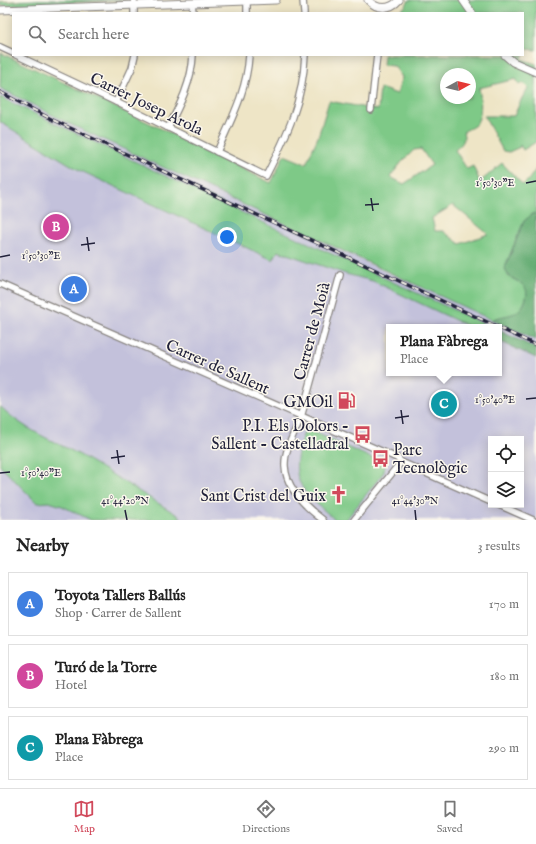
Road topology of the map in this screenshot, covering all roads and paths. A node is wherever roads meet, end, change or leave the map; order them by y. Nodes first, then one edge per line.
1 (276, 0) edge
2 (303, 0) edge
3 (368, 0) edge
4 (399, 0) edge
5 (462, 0) edge
6 (247, 1) junction
7 (134, 3) edge
8 (192, 3) junction
9 (389, 7) junction
10 (0, 10) edge
11 (378, 10) edge
12 (193, 12) edge
13 (248, 12) edge
14 (304, 12) edge
15 (385, 12) edge
16 (471, 12) edge
17 (0, 47) edge
18 (12, 53) edge
19 (18, 56) edge
20 (135, 56) edge
21 (193, 56) edge
22 (249, 56) edge
23 (305, 56) edge
24 (377, 56) edge
25 (506, 56) edge
26 (536, 72) edge
27 (116, 102) junction
28 (371, 110) dead end
29 (168, 128) junction
30 (217, 152) junction
31 (340, 275) dead end
32 (0, 284) edge
33 (301, 416) junction
34 (401, 462) junction
35 (488, 501) edge
36 (506, 508) edge
37 (323, 520) edge
38 (354, 520) edge
39 (533, 520) edge

1 - 6 street
2 - 14 street
3 - 11 street
4 - 9 street
5 - 16 street
6 - 8 street
6 - 13 street
7 - 8 street
7 - 10 street
8 - 12 street
9 - 11 street
9 - 15 street
17 - 18 street
19 - 27 street, Carrer Josep Arola
20 - 27 street
21 - 29 street
22 - 30 street
23 - 30 street, Carrer Josep Arola
24 - 28 street
25 - 26 street
27 - 29 street, Carrer Josep Arola
29 - 30 street, Carrer Josep Arola
31 - 33 street, Carrer de Moià
32 - 33 street, Carrer de Sallent
33 - 34 street, Carrer de Sallent
33 - 37 street, Carrer de Moià
34 - 35 street, Carrer de Sallent
34 - 38 street
36 - 39 street

